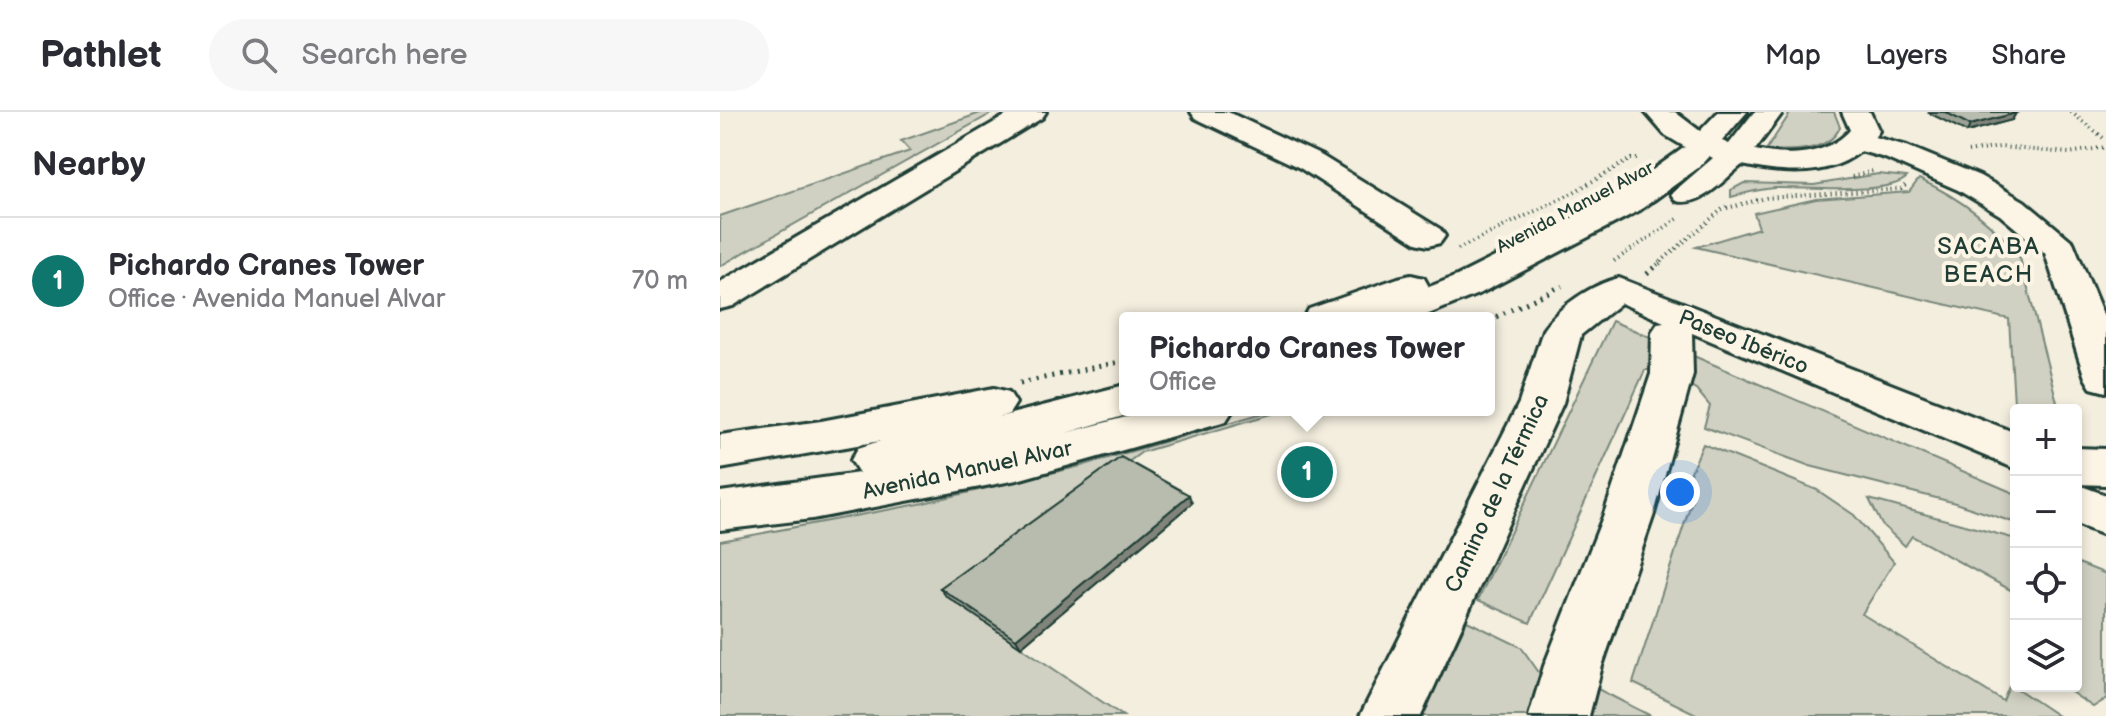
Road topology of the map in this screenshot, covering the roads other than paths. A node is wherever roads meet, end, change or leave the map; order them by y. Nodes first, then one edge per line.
1 (1032, 112) edge
2 (1205, 112) edge
3 (1659, 112) edge
4 (1733, 112) edge
5 (1769, 112) edge
6 (1858, 127) edge
7 (1708, 146) junction
8 (1437, 245) road end
9 (720, 298) edge
10 (1339, 312) edge
11 (1399, 312) edge
12 (1471, 312) edge
13 (1698, 319) junction
14 (1119, 374) edge
15 (2106, 378) edge
16 (1119, 402) edge
17 (1189, 416) edge
18 (1990, 429) edge
19 (720, 452) edge
20 (2082, 466) edge
21 (2106, 467) edge
22 (2012, 476) edge
23 (720, 482) edge
24 (2082, 506) edge
25 (720, 511) edge
26 (2106, 516) edge
27 (1390, 716) edge
28 (1559, 716) edge

1 - 9 main road
2 - 8 main road
3 - 7 main road
4 - 7 main road
5 - 7 main road
6 - 7 main road
6 - 15 main road
7 - 10 main road, Avenida Manuel Alvar
7 - 11 main road, Avenida Manuel Alvar
7 - 12 main road, Avenida Manuel Alvar
13 - 18 main road, Paseo Ibérico
13 - 22 main road
13 - 27 main road, Camino de la Térmica
13 - 28 main road
14 - 19 main road
16 - 23 main road, Avenida Manuel Alvar
17 - 25 main road, Avenida Manuel Alvar
20 - 21 main road
24 - 26 main road

